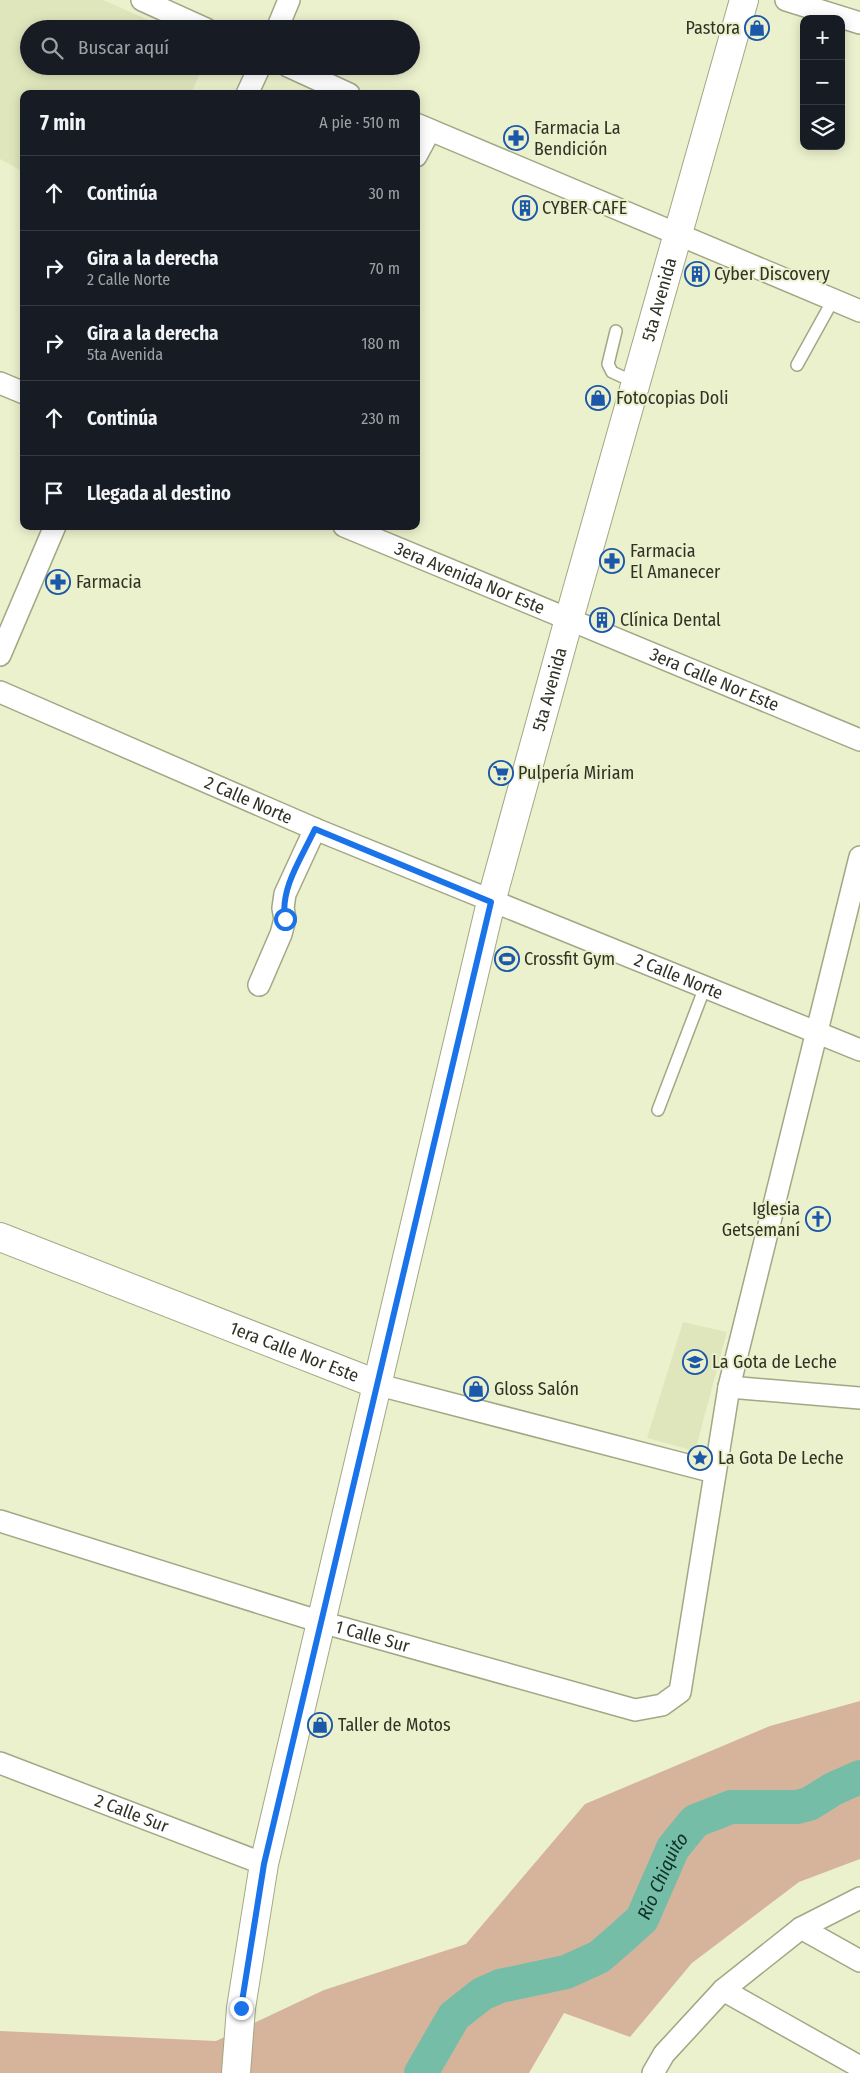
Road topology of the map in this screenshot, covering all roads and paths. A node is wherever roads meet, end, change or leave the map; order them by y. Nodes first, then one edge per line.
1 (142, 0) edge
2 (289, 0) edge
3 (744, 0) edge
4 (786, 0) edge
5 (186, 20) edge
6 (281, 20) edge
7 (860, 23) edge
8 (256, 75) edge
9 (308, 75) edge
10 (250, 90) edge
11 (340, 90) edge
12 (423, 127) edge
13 (420, 139) edge
14 (679, 234) junction
15 (833, 300) junction
16 (860, 312) edge
17 (616, 331) dead end
18 (797, 365) dead end
19 (0, 383) edge
20 (636, 383) junction
21 (20, 391) edge
22 (53, 530) edge
23 (354, 530) edge
24 (568, 619) junction
25 (0, 655) edge
26 (0, 692) edge
27 (860, 740) edge
28 (315, 829) junction
29 (860, 858) edge
30 (491, 902) junction
31 (260, 985) dead end
32 (705, 987) junction
33 (816, 1032) junction
34 (860, 1050) edge
35 (658, 1110) dead end
36 (0, 1237) edge
37 (379, 1385) junction
38 (729, 1386) junction
39 (860, 1398) edge
40 (714, 1472) junction
41 (0, 1521) edge
42 (321, 1622) junction
43 (0, 1763) edge
44 (264, 1864) junction
45 (860, 1898) edge
46 (801, 1928) junction
47 (860, 1961) edge
48 (723, 1990) junction
49 (860, 2068) edge
50 (236, 2073) edge
51 (653, 2073) edge

1 - 5 street
2 - 6 street
3 - 14 street, 5ta Avenida
4 - 7 street
8 - 10 street
9 - 11 street
12 - 13 street
12 - 14 street
14 - 15 street
14 - 20 street, 5ta Avenida
15 - 16 street
15 - 18 lane
17 - 20 lane
19 - 21 street
20 - 24 street, 5ta Avenida
22 - 25 street
23 - 24 street, 3era Avenida Nor Este
24 - 27 street, 3era Calle Nor Este
24 - 30 street, 5ta Avenida
26 - 28 street, 2 Calle Norte
28 - 30 street, 2 Calle Norte
28 - 31 street
29 - 33 street
30 - 32 street, 2 Calle Norte
30 - 37 street, 5ta Avenida
32 - 33 street, 2 Calle Norte
32 - 35 lane
33 - 34 street, 2 Calle Norte
33 - 38 street
36 - 37 street, 1era Calle Nor Este
37 - 40 street, 1era Calle Nor Este
37 - 42 street, 5ta Avenida
38 - 39 street
38 - 40 street
40 - 42 street, 1 Calle Sur
41 - 42 street, 1 Calle Sur
42 - 44 street, 5ta Avenida
43 - 44 street, 2 Calle Sur
44 - 50 street, 5ta Avenida
45 - 46 street
46 - 47 street
46 - 48 street
48 - 49 street
48 - 51 street

